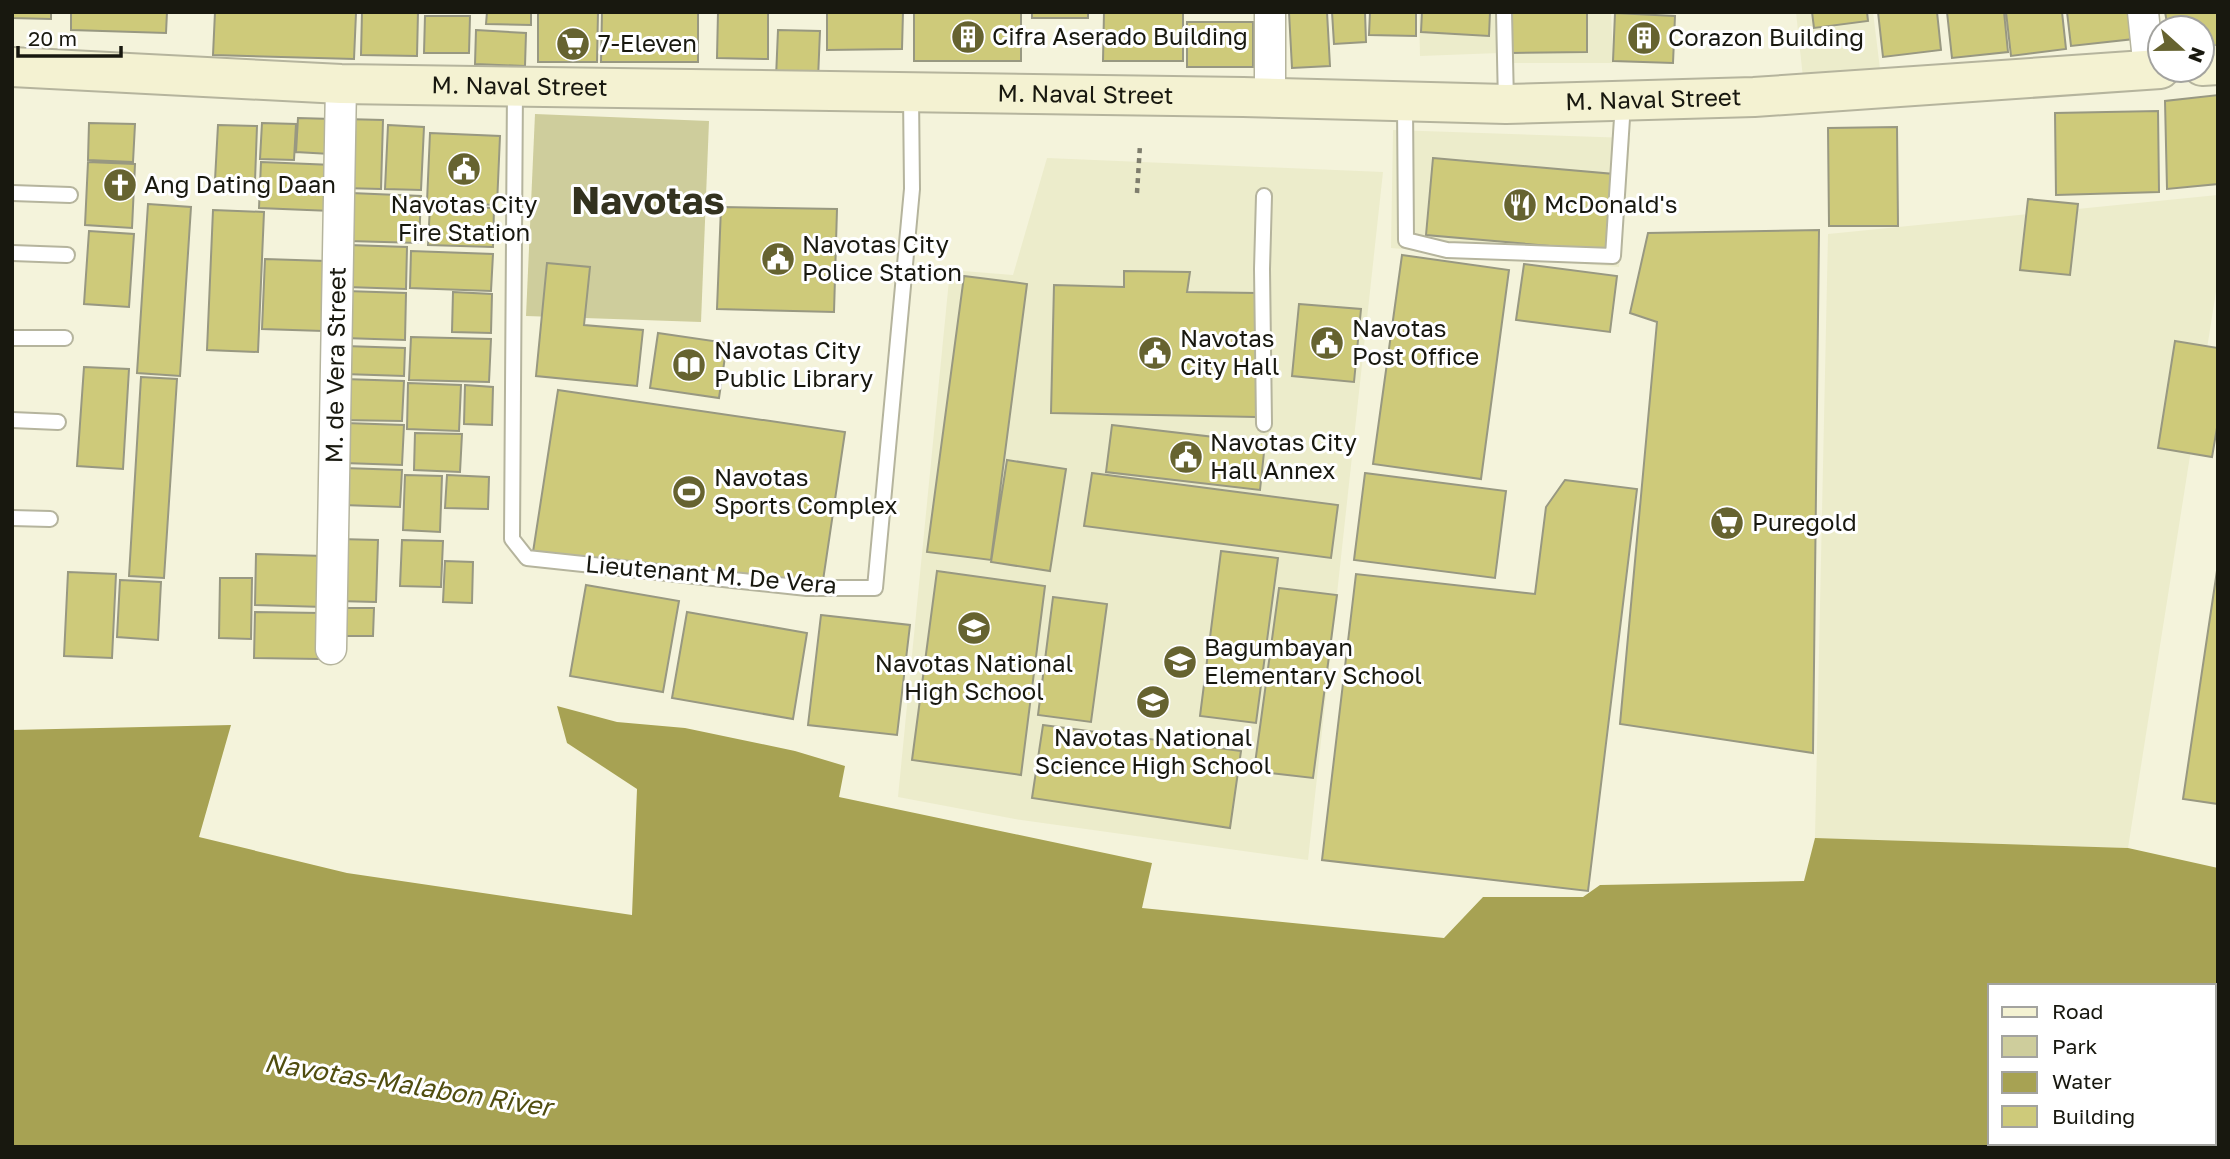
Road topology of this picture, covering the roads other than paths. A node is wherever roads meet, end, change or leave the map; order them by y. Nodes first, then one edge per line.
1 (1270, 12) edge
2 (1504, 12) edge
3 (12, 67) edge
4 (2146, 70) edge
5 (341, 84) junction
6 (515, 86) junction
7 (911, 92) junction
8 (1270, 98) junction
9 (1623, 101) junction
10 (1405, 103) junction
11 (1506, 104) junction
12 (12, 193) edge
13 (70, 195) dead end
14 (1264, 196) dead end
15 (12, 253) edge
16 (67, 254) dead end
17 (12, 338) edge
18 (65, 338) dead end
19 (12, 420) edge
20 (58, 422) dead end
21 (1264, 425) dead end
22 (12, 518) edge
23 (50, 519) dead end
24 (331, 649) dead end

1 - 8 street
2 - 11 lane
3 - 5 main road, M. Naval Street
4 - 9 main road, M. Naval Street
5 - 6 main road, M. Naval Street
5 - 24 street, M. de Vera Street
6 - 7 main road, M. Naval Street
6 - 7 lane, Lieutenant M. De Vera
7 - 8 main road, M. Naval Street
8 - 10 main road, M. Naval Street
9 - 10 lane
9 - 11 main road, M. Naval Street
10 - 11 main road, M. Naval Street
12 - 13 lane
14 - 21 lane
15 - 16 lane
17 - 18 lane
19 - 20 lane
22 - 23 lane

